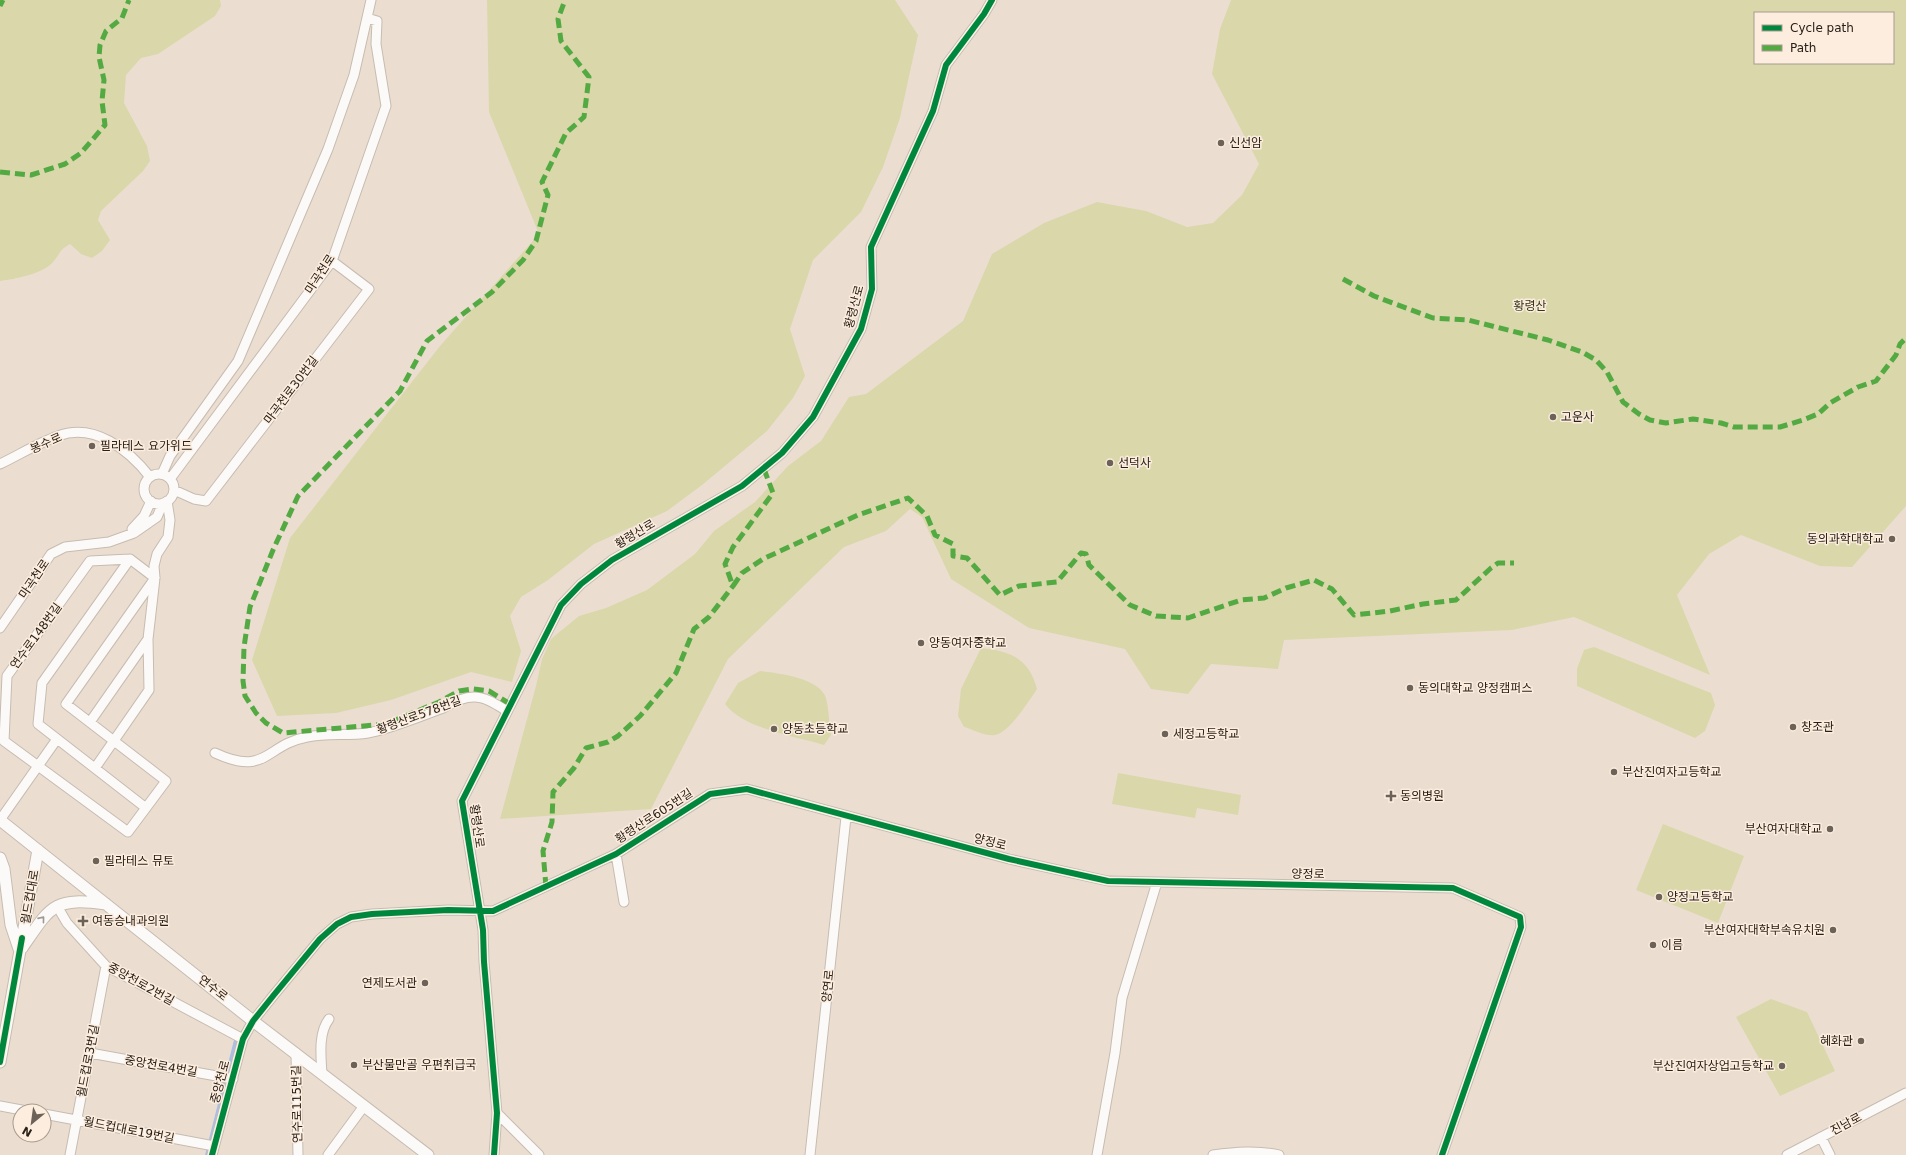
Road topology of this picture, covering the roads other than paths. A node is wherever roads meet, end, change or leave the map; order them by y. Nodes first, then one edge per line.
1 (371, 0) edge
2 (992, 0) edge
3 (367, 18) junction
4 (332, 261) junction
5 (0, 464) edge
6 (150, 477) junction
7 (166, 477) junction
8 (174, 490) junction
9 (151, 501) junction
10 (165, 502) junction
11 (126, 536) junction
12 (87, 545) junction
13 (130, 559) junction
14 (90, 561) junction
15 (155, 578) junction
16 (0, 628) edge
17 (148, 639) junction
18 (3, 686) edge
19 (507, 711) junction
20 (90, 722) junction
21 (57, 739) junction
22 (114, 741) junction
23 (215, 753) dead end
24 (38, 766) junction
25 (95, 768) junction
26 (146, 808) junction
27 (846, 817) junction
28 (0, 820) edge
29 (38, 850) junction
30 (616, 854) junction
31 (0, 858) edge
32 (1157, 882) junction
33 (624, 902) dead end
34 (106, 904) junction
35 (57, 906) junction
36 (481, 911) junction
37 (20, 952) junction
38 (106, 966) junction
39 (329, 1019) dead end
40 (253, 1020) junction
41 (243, 1040) junction
42 (90, 1053) junction
43 (296, 1053) junction
44 (0, 1062) edge
45 (322, 1074) junction
46 (233, 1079) junction
47 (1906, 1093) edge
48 (0, 1106) edge
49 (364, 1106) junction
50 (12, 1108) edge
51 (497, 1113) junction
52 (52, 1116) edge
53 (76, 1120) junction
54 (1821, 1137) junction
55 (214, 1152) edge
56 (1235, 1153) edge
57 (70, 1155) edge
58 (298, 1155) edge
59 (328, 1155) edge
60 (428, 1155) edge
61 (494, 1155) edge
62 (539, 1155) edge
63 (810, 1155) edge
64 (1097, 1155) edge
65 (1213, 1155) edge
66 (1279, 1155) edge
67 (1442, 1155) edge
68 (1787, 1155) edge
69 (1830, 1155) edge

1 - 3 street
2 - 19 street, 황령산로
3 - 4 street, 마곡천로
3 - 7 street
4 - 7 street, 마곡천로
4 - 8 street, 마곡천로30번길
5 - 6 street, 봉수로
6 - 7 street
6 - 9 street
7 - 8 street
8 - 10 street, 마곡천로
9 - 10 street
9 - 11 street, 마곡천로
10 - 11 street, 마곡천로
10 - 15 street
11 - 12 street, 마곡천로
12 - 14 street
12 - 16 street, 마곡천로
13 - 14 street
13 - 15 street
13 - 21 street
14 - 18 street, 연수로148번길
15 - 17 street
15 - 20 street, 연수로148번길
17 - 20 street
17 - 22 street
18 - 24 street, 연수로148번길
19 - 23 street, 황령산로578번길
19 - 36 street, 황령산로
20 - 22 street, 연수로148번길
21 - 24 street
21 - 25 street
22 - 25 street
22 - 26 street, 연수로148번길
24 - 26 street, 연수로148번길
24 - 28 street
25 - 26 street
27 - 30 street, 황령산로605번길
27 - 32 street, 양정로
27 - 63 street, 양연로
28 - 29 main road, 연수로
29 - 34 main road, 연수로
29 - 37 main road, 월드컵대로
30 - 33 street
30 - 36 street, 황령산로605번길
31 - 37 main road
32 - 64 street
32 - 67 street, 양정로
34 - 35 main road
34 - 40 main road, 연수로
37 -> 35 main road
35 - 38 street, 중앙천로2번길
36 - 40 street, 황령산로605번길
36 - 51 street, 황령산로
37 - 44 main road, 월드컵대로
38 - 41 street, 중앙천로2번길
38 - 42 street, 월드컵로3번길
39 - 45 street
40 - 41 street, 중앙천로
40 - 43 main road, 연수로
41 - 46 street, 중앙천로
42 - 46 street, 중앙천로4번길
42 - 53 street, 월드컵로3번길
43 - 45 main road, 연수로
43 - 58 street, 연수로115번길
45 - 49 main road, 연수로
46 - 55 street, 중앙천로
47 - 54 street, 진남로
48 - 50 street
49 - 59 street
49 - 60 main road, 연수로
51 - 61 street, 황령산로
51 - 62 street
52 - 53 street, 월드컵대로19번길
53 - 55 street, 월드컵대로19번길
53 - 57 street, 월드컵로3번길
54 - 68 street, 진남로
54 - 69 street
56 - 65 street
56 - 66 street

